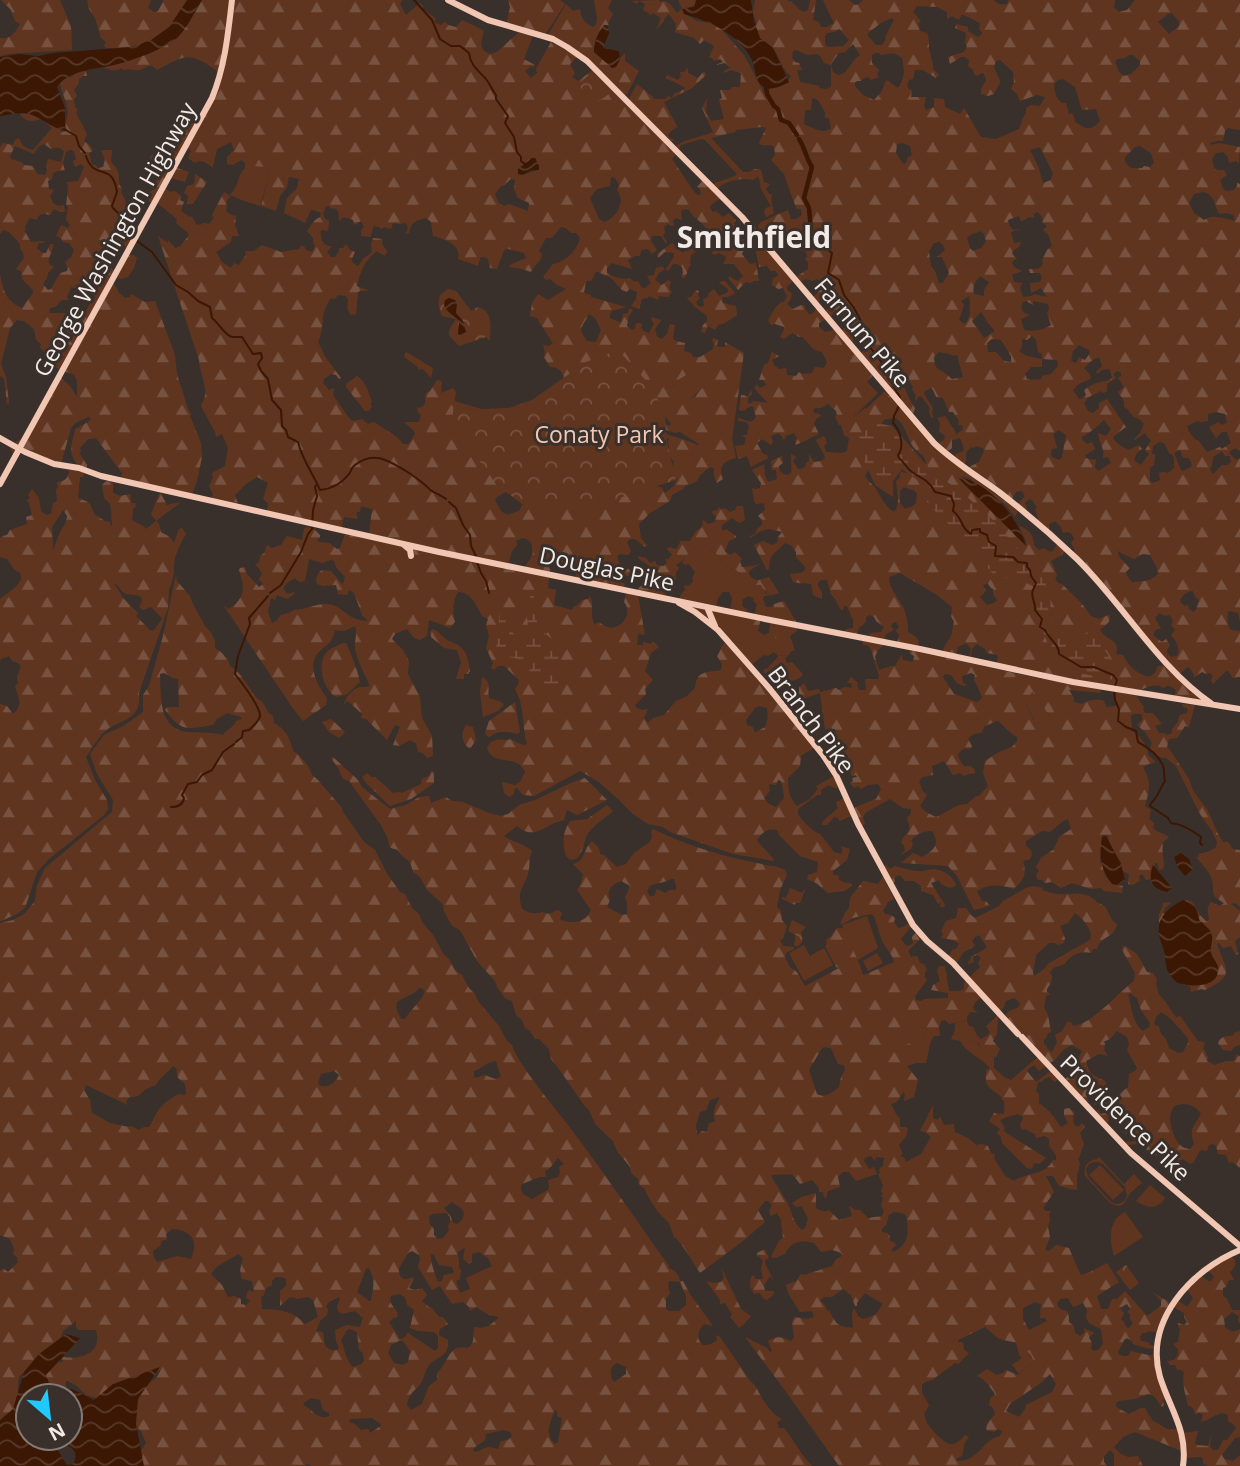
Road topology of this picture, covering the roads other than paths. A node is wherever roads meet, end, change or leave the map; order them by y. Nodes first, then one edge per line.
1 (232, 0) edge
2 (448, 0) edge
3 (26, 437) junction
4 (3, 440) edge
5 (19, 449) junction
6 (33, 455) junction
7 (11, 463) junction
8 (0, 484) edge
9 (403, 544) junction
10 (411, 556) dead end
11 (674, 600) junction
12 (707, 607) junction
13 (718, 630) junction
14 (1202, 700) junction
15 (1240, 709) edge
16 (864, 837) joint
17 (1240, 1248) edge
18 (1183, 1466) edge

1 - 3 main road, George Washington Highway
2 - 14 main road, Farnum Pike
3 - 4 main road
3 - 5 main road, George Washington Highway
3 - 6 main road
4 - 5 main road, Douglas Pike
4 - 7 main road
5 - 6 main road, Douglas Pike
5 - 7 main road, George Washington Highway
6 - 7 main road
6 - 9 main road, Douglas Pike
7 - 8 main road, George Washington Highway
9 - 10 main road
9 - 11 main road, Douglas Pike
11 - 12 main road, Douglas Pike
11 - 13 main road, Branch Pike
12 - 13 main road, Branch Pike
12 - 14 main road, Douglas Pike
13 - 16 main road, Branch Pike
14 - 15 main road, Farnum Pike
16 - 17 main road, Providence Pike
17 - 18 main road

